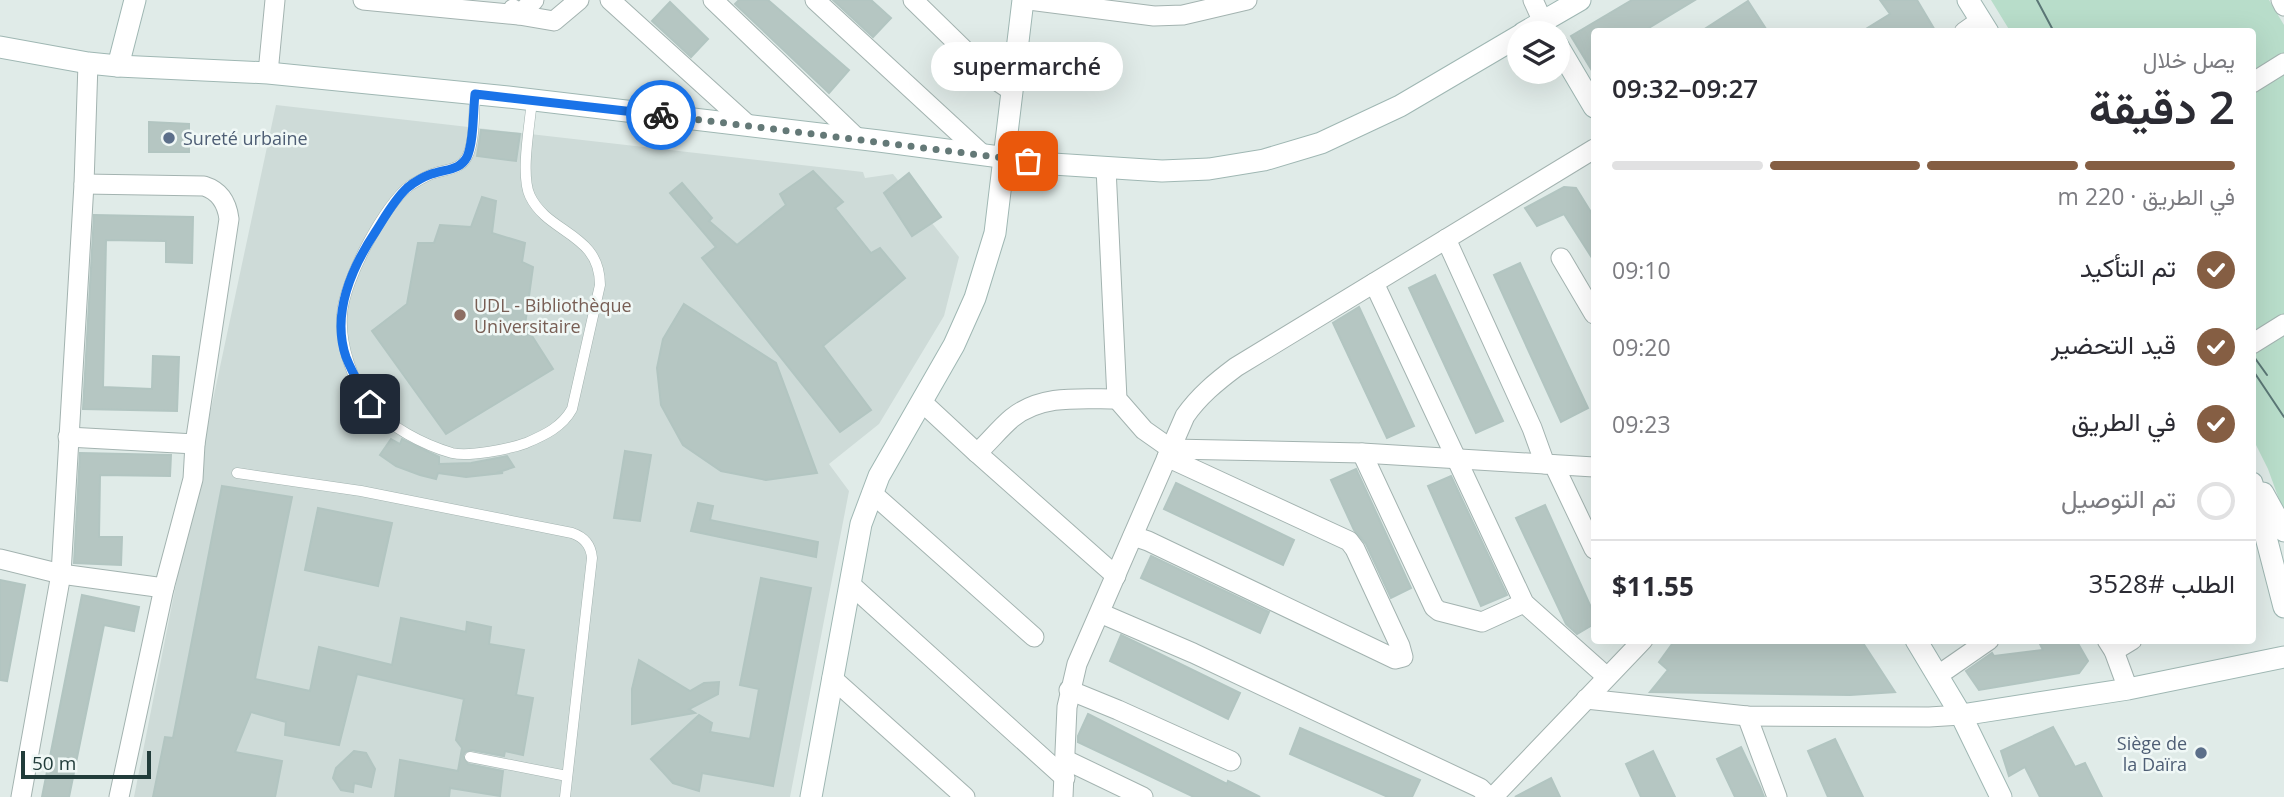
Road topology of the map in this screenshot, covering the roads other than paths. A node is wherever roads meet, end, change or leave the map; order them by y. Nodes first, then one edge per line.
1 (135, 0) edge
2 (275, 0) edge
3 (363, 0) edge
4 (504, 0) edge
5 (534, 0) edge
6 (579, 0) edge
7 (610, 0) edge
8 (713, 0) edge
9 (815, 0) edge
10 (913, 0) edge
11 (1247, 0) edge
12 (1532, 0) edge
13 (1580, 0) edge
14 (1968, 0) edge
15 (2281, 0) edge
16 (1020, 3) edge
17 (2284, 6) edge
18 (1155, 8) edge
19 (519, 15) junction
20 (1543, 21) edge
21 (1554, 21) edge
22 (1978, 28) edge
23 (1507, 42) edge
24 (0, 47) edge
25 (88, 63) junction
26 (2284, 63) edge
27 (118, 66) junction
28 (1570, 66) edge
29 (268, 73) junction
30 (2256, 80) edge
31 (1012, 91) junction
32 (475, 94) junction
33 (532, 100) junction
34 (1591, 102) edge
35 (748, 125) junction
36 (857, 138) junction
37 (1591, 151) edge
38 (982, 155) junction
39 (1004, 158) junction
40 (1106, 168) junction
41 (84, 184) junction
42 (1446, 239) junction
43 (1561, 258) dead end
44 (1374, 283) junction
45 (1591, 309) edge
46 (2284, 324) edge
47 (2256, 342) edge
48 (1117, 399) junction
49 (922, 402) junction
50 (68, 437) junction
51 (195, 444) junction
52 (977, 453) junction
53 (1169, 453) junction
54 (1362, 453) junction
55 (1454, 458) junction
56 (1549, 464) junction
57 (1591, 467) edge
58 (237, 474) dead end
59 (2256, 480) edge
60 (872, 493) junction
61 (2256, 499) edge
62 (2284, 531) edge
63 (1133, 536) junction
64 (1591, 543) edge
65 (0, 559) edge
66 (61, 574) junction
67 (1116, 576) junction
68 (850, 584) junction
69 (164, 588) junction
70 (1524, 603) junction
71 (2284, 607) edge
72 (1100, 613) junction
73 (1034, 637) dead end
74 (1637, 644) edge
75 (1918, 644) edge
76 (1983, 644) edge
77 (2111, 646) edge
78 (2284, 657) edge
79 (1937, 676) junction
80 (1607, 677) junction
81 (832, 678) junction
82 (2128, 689) junction
83 (1069, 690) junction
84 (1586, 699) junction
85 (1961, 715) junction
86 (1747, 716) junction
87 (470, 757) dead end
88 (1231, 761) dead end
89 (567, 776) junction
90 (1064, 778) edge
91 (942, 790) edge
92 (21, 797) edge
93 (119, 797) edge
94 (565, 797) edge
95 (811, 797) edge
96 (965, 797) edge
97 (1143, 797) edge
98 (1491, 797) edge
99 (1777, 797) edge
100 (2001, 797) edge

1 - 27 main road
2 - 29 street
3 - 19 street
4 - 19 street
5 - 19 street
6 - 19 street
7 - 35 street
8 - 36 street
9 - 38 street
10 - 31 street
11 - 18 street
12 - 20 street
13 - 21 main road
14 - 22 main road
15 - 17 street
16 - 18 street
16 - 31 main road
23 - 40 main road
24 - 25 main road
25 - 27 main road
25 - 41 street
26 - 30 street
27 - 29 main road
28 - 34 main road
29 - 32 main road
31 - 39 main road
32 - 33 main road
32 - 33 lane
33 - 35 main road
35 - 36 main road
36 - 38 main road
37 - 42 street
38 - 39 main road
39 - 40 main road
39 - 49 main road
40 - 48 street
41 - 50 street
41 - 51 street
42 - 44 street
42 - 56 street
43 - 45 street
44 - 53 street
44 - 55 street
46 - 47 street
48 - 52 street
48 - 53 street
49 - 52 street
49 - 60 main road
50 - 51 street
50 - 66 street
51 - 69 street
52 - 67 street
53 - 54 street
53 - 63 street
53 - 63 street
54 - 55 street
54 - 70 street
55 - 56 street
55 - 70 street
56 - 57 street
56 - 64 street
58 - 89 lane
59 - 62 main road
60 - 68 main road
60 - 73 street
61 - 71 main road
63 - 67 street
65 - 66 street
66 - 69 street
66 - 92 street
67 - 72 street
68 - 81 main road
68 - 90 street
69 - 93 street
70 - 80 street
72 - 83 street
72 - 98 street
74 - 80 street
75 - 79 main road
76 - 79 street
77 - 82 street
78 - 82 main road
79 - 85 main road
80 - 84 street
81 - 91 street
81 - 95 main road
82 - 85 main road
83 - 88 street
83 - 90 street
84 - 86 street
84 - 98 street
85 - 86 street
85 - 100 main road
86 - 99 street
87 - 89 lane
89 - 94 lane
90 - 97 street
91 - 96 street

